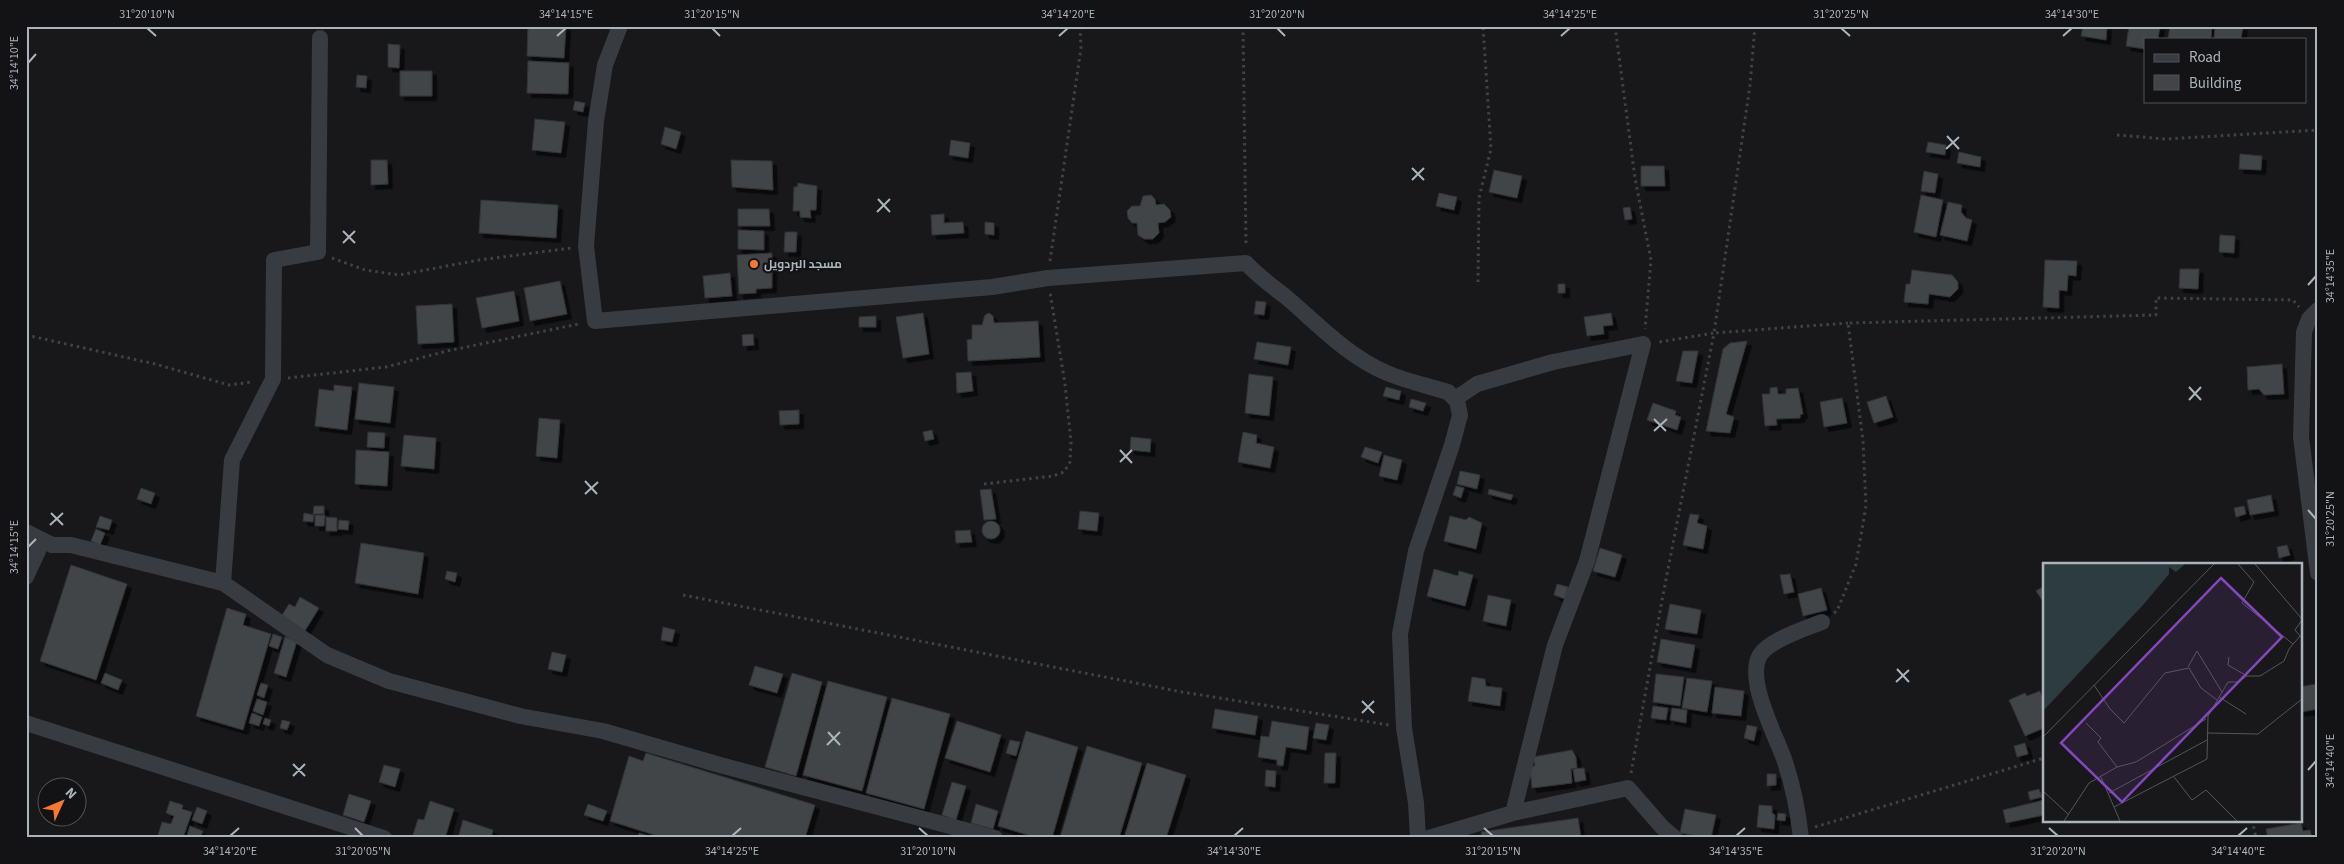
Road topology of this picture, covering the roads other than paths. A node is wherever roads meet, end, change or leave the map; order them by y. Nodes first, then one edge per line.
1 (620, 26) edge
2 (320, 38) dead end
3 (2314, 314) edge
4 (1455, 399) junction
5 (31, 534) edge
6 (2318, 573) edge
7 (26, 577) edge
8 (223, 583) junction
9 (1822, 622) road end
10 (26, 723) edge
11 (1513, 813) junction
12 (1458, 834) edge
13 (1801, 835) edge
14 (384, 838) edge
15 (995, 838) edge
16 (1418, 838) edge
17 (1429, 838) edge
18 (1675, 838) edge

1 - 4 street
2 - 8 street
3 - 6 street
4 - 11 street
4 - 16 street
5 - 7 street
5 - 8 street
8 - 15 street
9 - 13 street
10 - 14 street
11 - 12 street
11 - 18 street
12 - 17 street

